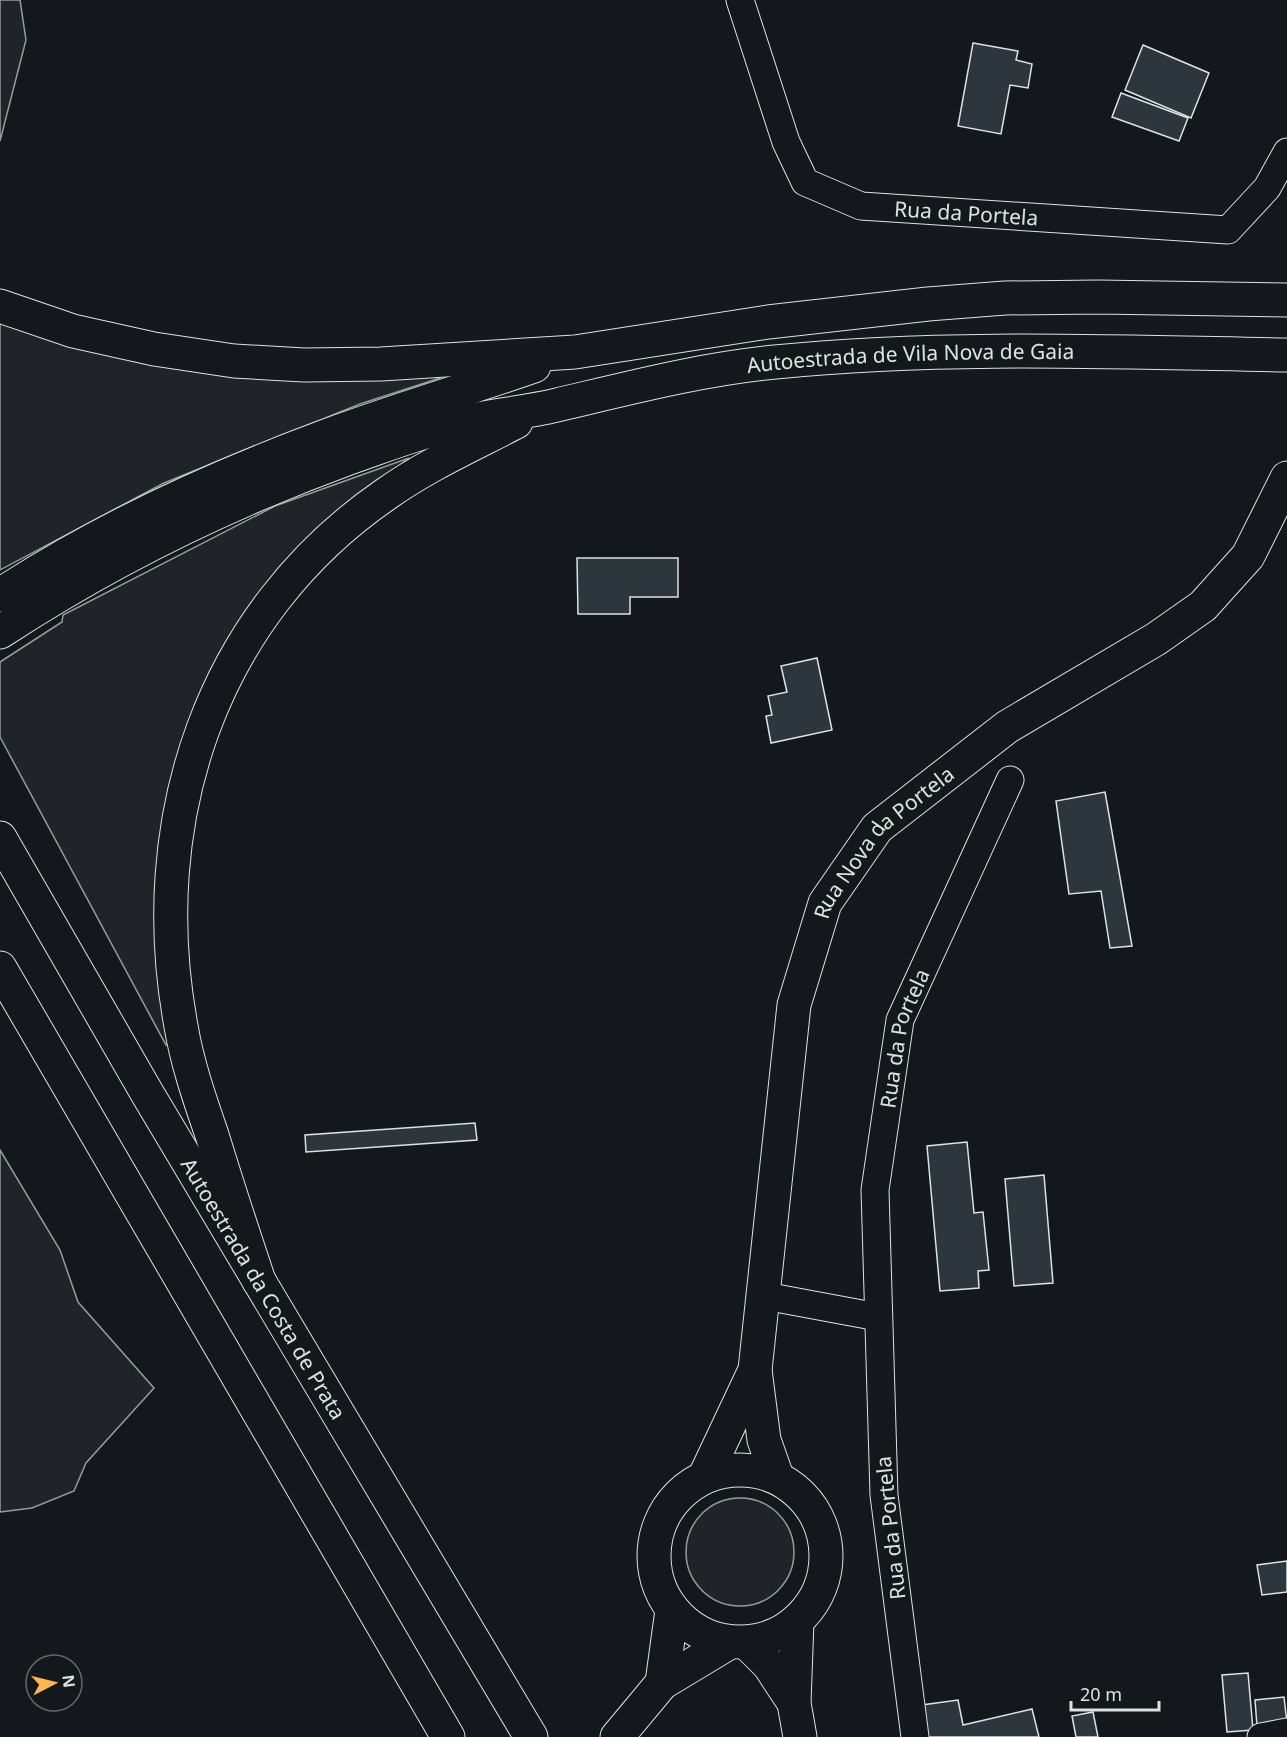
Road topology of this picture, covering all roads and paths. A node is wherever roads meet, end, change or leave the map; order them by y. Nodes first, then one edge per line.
1 (740, 0) edge
2 (1287, 152) edge
3 (1287, 300) edge
4 (0, 306) edge
5 (575, 352) junction
6 (1287, 355) edge
7 (539, 409) junction
8 (1287, 477) edge
9 (19, 595) edge
10 (0, 632) edge
11 (1010, 780) dead end
12 (0, 838) edge
13 (0, 968) edge
14 (259, 1281) junction
15 (765, 1296) junction
16 (878, 1317) junction
17 (755, 1370) junction
18 (705, 1476) junction
19 (777, 1477) junction
20 (672, 1610) junction
21 (797, 1621) junction
22 (738, 1642) junction
23 (662, 1683) junction
24 (795, 1704) junction
25 (1287, 1732) edge
26 (448, 1737) edge
27 (531, 1737) edge
28 (617, 1737) edge
29 (800, 1737) edge
30 (915, 1737) edge
31 (1261, 1737) edge

1 - 2 street, Rua da Portela
3 - 5 main road, Autoestrada de Vila Nova de Gaia
4 - 5 main road
5 - 9 main road
6 - 7 main road, Autoestrada de Vila Nova de Gaia
7 - 9 main road
7 - 14 main road
8 - 15 main road, Rua Nova da Portela
9 - 10 main road
11 - 16 street, Rua da Portela
12 - 14 main road, Autoestrada da Costa de Prata
13 - 26 main road
14 - 27 main road, Autoestrada da Costa de Prata
15 - 16 street
15 - 17 main road, Rua Nova da Portela
16 - 30 street, Rua da Portela
17 - 18 main road, Rua Nova da Portela
17 - 19 main road, Rua Nova da Portela
18 - 19 main road
18 - 20 main road
19 - 21 main road
20 - 22 main road
20 - 23 main road
21 - 22 main road
21 - 24 main road
22 - 23 main road
22 - 24 main road
23 - 28 main road
24 - 29 main road
25 - 31 street

